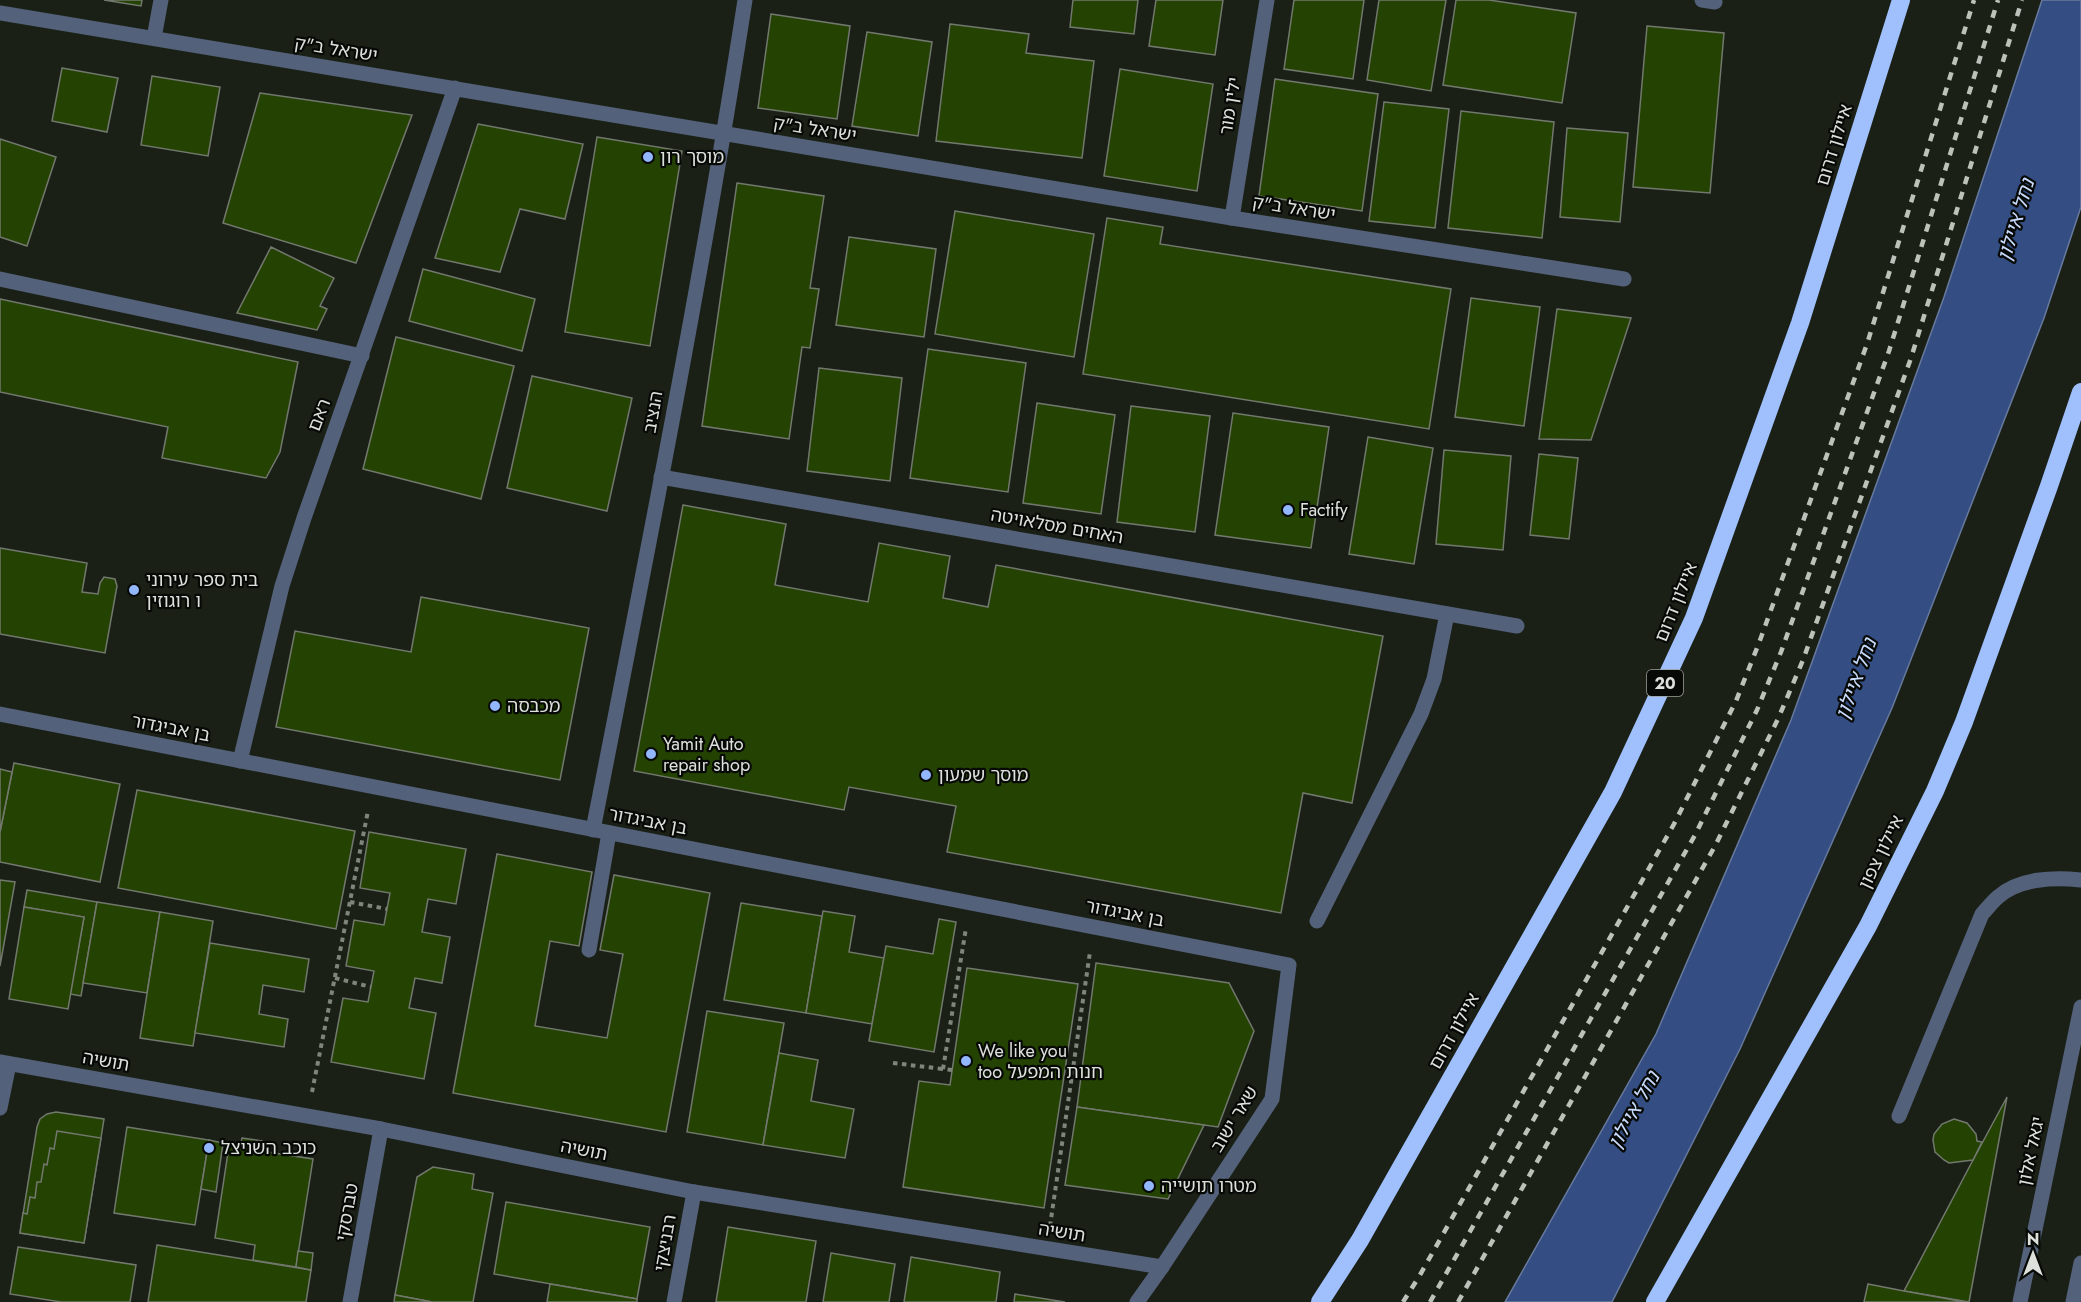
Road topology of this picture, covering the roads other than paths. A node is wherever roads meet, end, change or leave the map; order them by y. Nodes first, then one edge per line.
1 (161, 0) edge
2 (745, 0) edge
3 (1267, 0) edge
4 (1898, 5) edge
5 (0, 13) edge
6 (154, 38) junction
7 (455, 88) junction
8 (724, 133) junction
9 (1232, 218) junction
10 (0, 279) edge
11 (1624, 279) dead end
12 (362, 356) junction
13 (2081, 392) edge
14 (661, 477) junction
15 (1447, 614) junction
16 (1516, 626) dead end
17 (0, 714) edge
18 (240, 761) junction
19 (593, 830) junction
20 (609, 833) junction
21 (2081, 880) edge
22 (1317, 921) dead end
23 (589, 950) dead end
24 (1288, 965) joint
25 (2081, 1007) edge
26 (4, 1063) edge
27 (0, 1108) edge
28 (1899, 1116) dead end
29 (381, 1129) junction
30 (694, 1192) junction
31 (2081, 1263) edge
32 (1162, 1267) junction
33 (350, 1302) edge
34 (674, 1302) edge
35 (1137, 1302) edge
36 (1320, 1302) edge
37 (1655, 1302) edge
38 (2019, 1302) edge
39 (2073, 1302) edge

1 - 6 street
2 - 8 street, הנציב
3 - 9 street, ילין מור
4 - 36 highway, איילון דרום / 20
5 - 6 street, ישראל ב"ק
6 - 7 street, ישראל ב"ק
7 - 8 street, ישראל ב"ק
7 - 12 street, ראם
8 - 9 street, ישראל ב"ק
8 - 14 street, הנציב
9 - 11 street, ישראל ב"ק
10 - 12 street
12 - 18 street, ראם
13 - 37 highway, איילון צפון
14 - 15 street, האחים מסלאויטה
14 - 19 street, הנציב
15 - 16 street, האחים מסלאויטה
15 - 22 street
17 - 18 street, בן אביגדור
18 - 19 street, בן אביגדור
19 - 20 street, בן אביגדור
20 - 23 street
20 - 24 street, בן אביגדור
21 - 28 street
24 - 32 street, שאר ישוב
25 - 38 street, יגאל אלון
26 - 27 street
26 - 29 street, תושיה
29 - 30 street, תושיה
29 - 33 street, טברסקי
30 - 32 street, תושיה
30 - 34 street, רבניצקי
31 - 39 street
32 - 35 street, שאר ישוב

